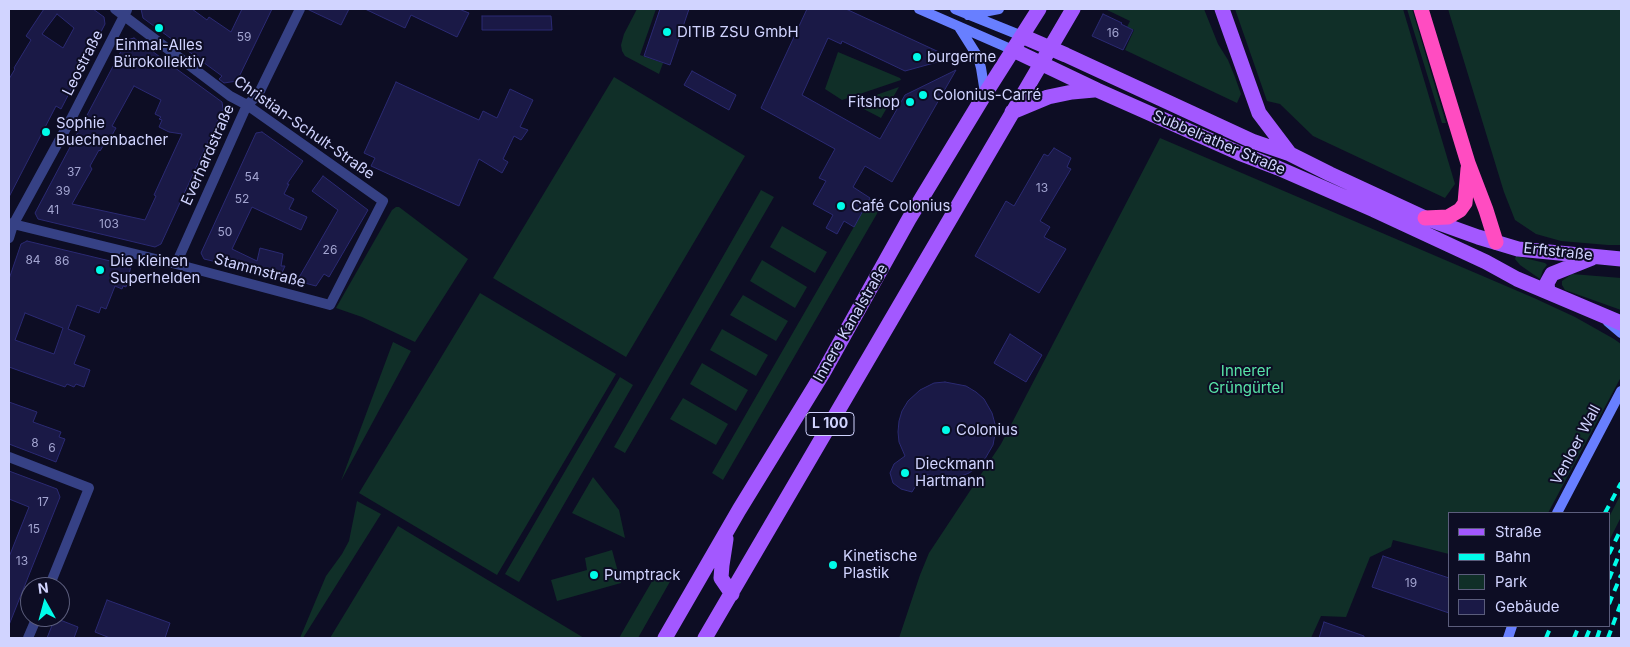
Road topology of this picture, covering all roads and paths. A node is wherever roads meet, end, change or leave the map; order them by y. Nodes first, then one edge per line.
1 (300, 9) edge
2 (919, 9) edge
3 (955, 9) edge
4 (999, 9) edge
5 (1039, 9) edge
6 (1073, 9) edge
7 (1222, 9) edge
8 (1421, 9) edge
9 (122, 11) edge
10 (968, 15) junction
11 (958, 26) junction
12 (1022, 36) junction
13 (1050, 48) junction
14 (1013, 50) junction
15 (1041, 63) junction
16 (1097, 90) junction
17 (985, 94) junction
18 (247, 106) junction
19 (1012, 112) junction
20 (1290, 154) junction
21 (1468, 163) junction
22 (1425, 218) junction
23 (11, 224) edge
24 (9, 238) edge
25 (1496, 242) junction
26 (1595, 256) junction
27 (1621, 259) edge
28 (176, 264) junction
29 (1517, 279) junction
30 (1548, 292) junction
31 (330, 305) joint
32 (1598, 313) junction
33 (1621, 323) edge
34 (1621, 333) edge
35 (1621, 391) edge
36 (9, 457) edge
37 (1558, 512) edge
38 (728, 530) junction
39 (53, 577) edge
40 (732, 594) junction
41 (665, 638) edge
42 (705, 638) edge

1 - 18 street, Everhardstraße
2 - 11 main road, Subbelrather Straße
3 - 10 main road, Subbelrather Straße
4 - 10 main road
5 - 12 main road, Innere Kanalstraße / L 100
6 - 13 main road, L 100
7 - 20 main road
8 - 21 highway
9 - 18 street, Christian-Schult-Straße
9 - 23 street, Leostraße
10 - 12 main road, Subbelrather Straße
11 - 14 main road, Subbelrather Straße
11 - 17 main road
12 - 13 main road, Subbelrather Straße
12 - 14 main road, Innere Kanalstraße / L 100
13 - 15 main road, L 100
13 - 20 main road, Subbelrather Straße
14 - 15 main road, Subbelrather Straße
14 - 17 main road, Innere Kanalstraße / L 100
15 - 16 main road, Subbelrather Straße
15 - 19 main road, L 100
16 - 19 main road
16 - 29 main road, Subbelrather Straße
17 - 38 main road, Innere Kanalstraße / L 100
18 - 28 street, Everhardstraße
18 - 31 street, Christian-Schult-Straße
19 - 40 main road, L 100
20 - 22 main road, Subbelrather Straße
21 - 22 highway
21 - 25 highway
22 - 25 main road, Subbelrather Straße
23 - 24 street, Leostraße
23 - 28 street, Stammstraße
25 - 26 main road, Erftstraße
25 - 29 main road
26 - 27 main road, Erftstraße
26 - 30 main road
28 - 31 street, Stammstraße
29 - 30 main road, Erftstraße
30 - 32 main road, Erftstraße
32 - 33 main road, Erftstraße
32 - 34 main road
35 - 37 main road, Venloer Wall
36 - 39 street
38 - 40 main road
38 - 41 main road, Innere Kanalstraße / L 100
40 - 42 main road, L 100

